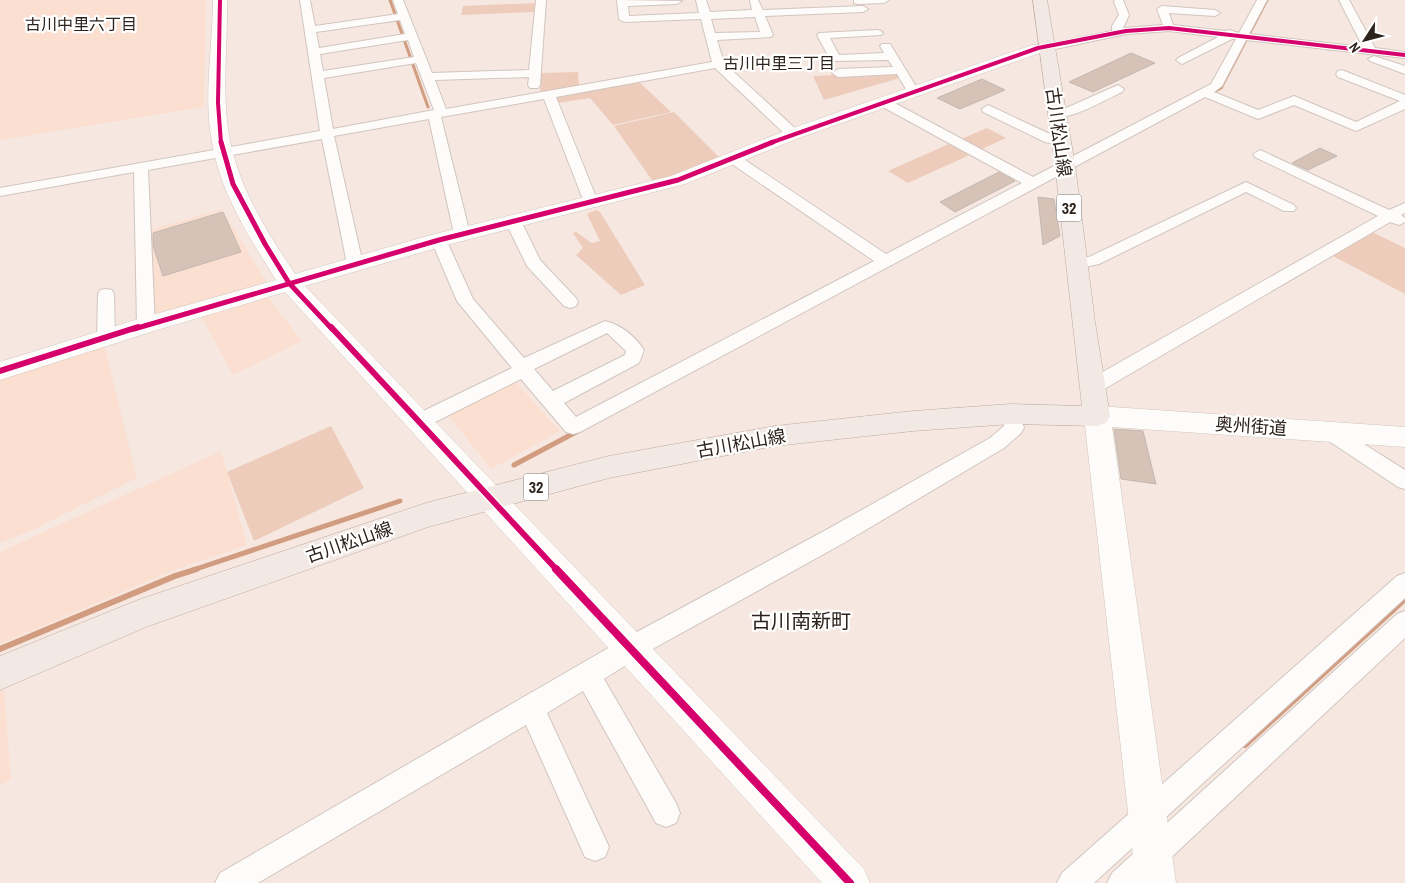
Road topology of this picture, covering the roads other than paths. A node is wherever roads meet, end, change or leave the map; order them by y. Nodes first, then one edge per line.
1 (220, 0) edge
2 (304, 0) edge
3 (398, 0) edge
4 (541, 0) edge
5 (701, 0) edge
6 (713, 0) edge
7 (754, 0) edge
8 (782, 0) edge
9 (884, 0) edge
10 (1040, 0) edge
11 (1262, 0) edge
12 (1272, 0) edge
13 (1344, 0) edge
14 (677, 1) edge
15 (622, 2) edge
16 (1119, 2) dead end
17 (787, 12) junction
18 (759, 13) junction
19 (1215, 13) dead end
20 (866, 14) edge
21 (705, 15) junction
22 (398, 16) junction
23 (680, 16) junction
24 (1168, 28) junction
25 (310, 30) junction
26 (1118, 33) junction
27 (405, 37) junction
28 (711, 37) junction
29 (1273, 39) junction
30 (1243, 40) junction
31 (1342, 47) junction
32 (1046, 48) junction
33 (1370, 50) junction
34 (313, 52) junction
35 (892, 56) junction
36 (1317, 56) dead end
37 (1405, 56) edge
38 (414, 60) junction
39 (1182, 60) dead end
40 (718, 64) junction
41 (900, 70) junction
42 (1405, 70) edge
43 (536, 73) junction
44 (838, 74) dead end
45 (1342, 74) dead end
46 (317, 75) junction
47 (427, 77) junction
48 (1118, 89) dead end
49 (914, 92) junction
50 (548, 93) junction
51 (1209, 95) junction
52 (534, 96) junction
53 (1405, 99) edge
54 (885, 103) junction
55 (1405, 104) edge
56 (988, 109) dead end
57 (438, 114) junction
58 (1057, 114) junction
59 (327, 133) junction
60 (793, 134) junction
61 (1061, 141) junction
62 (222, 152) junction
63 (1260, 154) dead end
64 (734, 159) junction
65 (141, 167) junction
66 (1065, 171) junction
67 (1034, 183) junction
68 (0, 192) edge
69 (1021, 195) junction
70 (591, 202) junction
71 (1405, 207) edge
72 (1289, 208) dead end
73 (1397, 220) edge
74 (513, 221) junction
75 (462, 234) junction
76 (439, 240) junction
77 (927, 245) junction
78 (885, 261) junction
79 (355, 264) junction
80 (1076, 264) junction
81 (869, 276) junction
82 (289, 283) junction
83 (106, 294) dead end
84 (570, 302) dead end
85 (146, 326) junction
86 (106, 338) junction
87 (745, 348) dead end
88 (523, 369) junction
89 (0, 371) edge
90 (551, 401) junction
91 (1094, 402) junction
92 (1011, 414) junction
93 (418, 422) junction
94 (1330, 432) junction
95 (1405, 436) edge
96 (1405, 481) edge
97 (493, 499) junction
98 (1405, 583) edge
99 (1405, 622) edge
100 (631, 648) junction
101 (0, 672) edge
102 (588, 675) junction
103 (531, 708) junction
104 (666, 813) dead end
105 (1148, 815) junction
106 (595, 847) dead end
107 (1154, 869) edge
108 (230, 883) edge
109 (850, 883) edge
110 (1072, 883) edge
111 (1122, 883) edge

1 - 62 street
2 - 25 street
3 - 22 street
4 - 43 street
5 - 6 street
5 - 21 street
7 - 18 street
8 - 17 street
9 - 20 street
10 - 32 main road, 古川松山線 / 32
11 - 30 street
12 - 30 street
13 - 33 street
14 - 15 street
14 - 23 street
15 - 23 street
16 - 26 street
17 - 18 street
17 - 20 street
18 - 21 street
18 - 28 street
19 - 24 street
20 - 35 street
20 - 35 street
21 - 23 street
21 - 28 street
22 - 25 street
22 - 27 street
24 - 26 street
24 - 30 street
25 - 34 street
26 - 32 street
27 - 34 street
27 - 38 street
28 - 40 street
29 - 30 street
29 - 31 street
29 - 36 street
30 - 39 street
30 - 51 street
31 - 33 street
31 - 42 street
32 - 49 street
32 - 58 main road, 古川松山線 / 32
33 - 37 street
34 - 46 street
35 - 41 street
38 - 46 street
38 - 47 street
40 - 50 street
40 - 60 street
41 - 44 street
41 - 49 street
43 - 47 street
43 - 52 street
45 - 53 street
46 - 59 street
47 - 57 street
48 - 58 street
49 - 54 street
50 - 52 street
50 - 70 street
51 - 55 street
51 - 66 street
52 - 57 street
54 - 60 street
54 - 67 street
56 - 61 street
57 - 59 street
57 - 75 street
58 - 61 main road, 古川松山線 / 32
59 - 62 street
59 - 79 street
60 - 64 street
61 - 66 main road, 古川松山線 / 32
62 - 65 street
62 - 82 street
63 - 73 street
64 - 70 street
64 - 78 street
65 - 68 street
65 - 85 street
66 - 67 street
66 - 69 street
66 - 80 main road, 古川松山線 / 32
67 - 69 street
69 - 77 street
70 - 74 street
71 - 73 street
72 - 80 street
73 - 91 street
74 - 75 street
74 - 84 street
75 - 76 street
76 - 79 street
76 - 88 street
77 - 78 street
77 - 81 street
78 - 81 street
79 - 82 street
80 - 91 main road, 古川松山線 / 32
81 - 87 street
81 - 90 street
82 - 85 street
82 - 93 street
83 - 86 street
85 - 86 street
86 - 89 street
88 - 90 street
88 - 90 street
88 - 93 street
91 - 92 main road, 古川松山線 / 32
91 - 94 street, 奥州街道
91 - 105 street
92 - 97 main road, 古川松山線 / 32
92 - 100 street
93 - 97 street
94 - 95 street, 奥州街道
94 - 96 street
97 - 100 street
97 - 101 main road, 古川松山線 / 32
98 - 105 street
99 - 107 street
100 - 102 street
100 - 109 street
102 - 103 street
102 - 104 street
103 - 106 street
103 - 108 street
105 - 107 street
105 - 110 street
107 - 111 street

